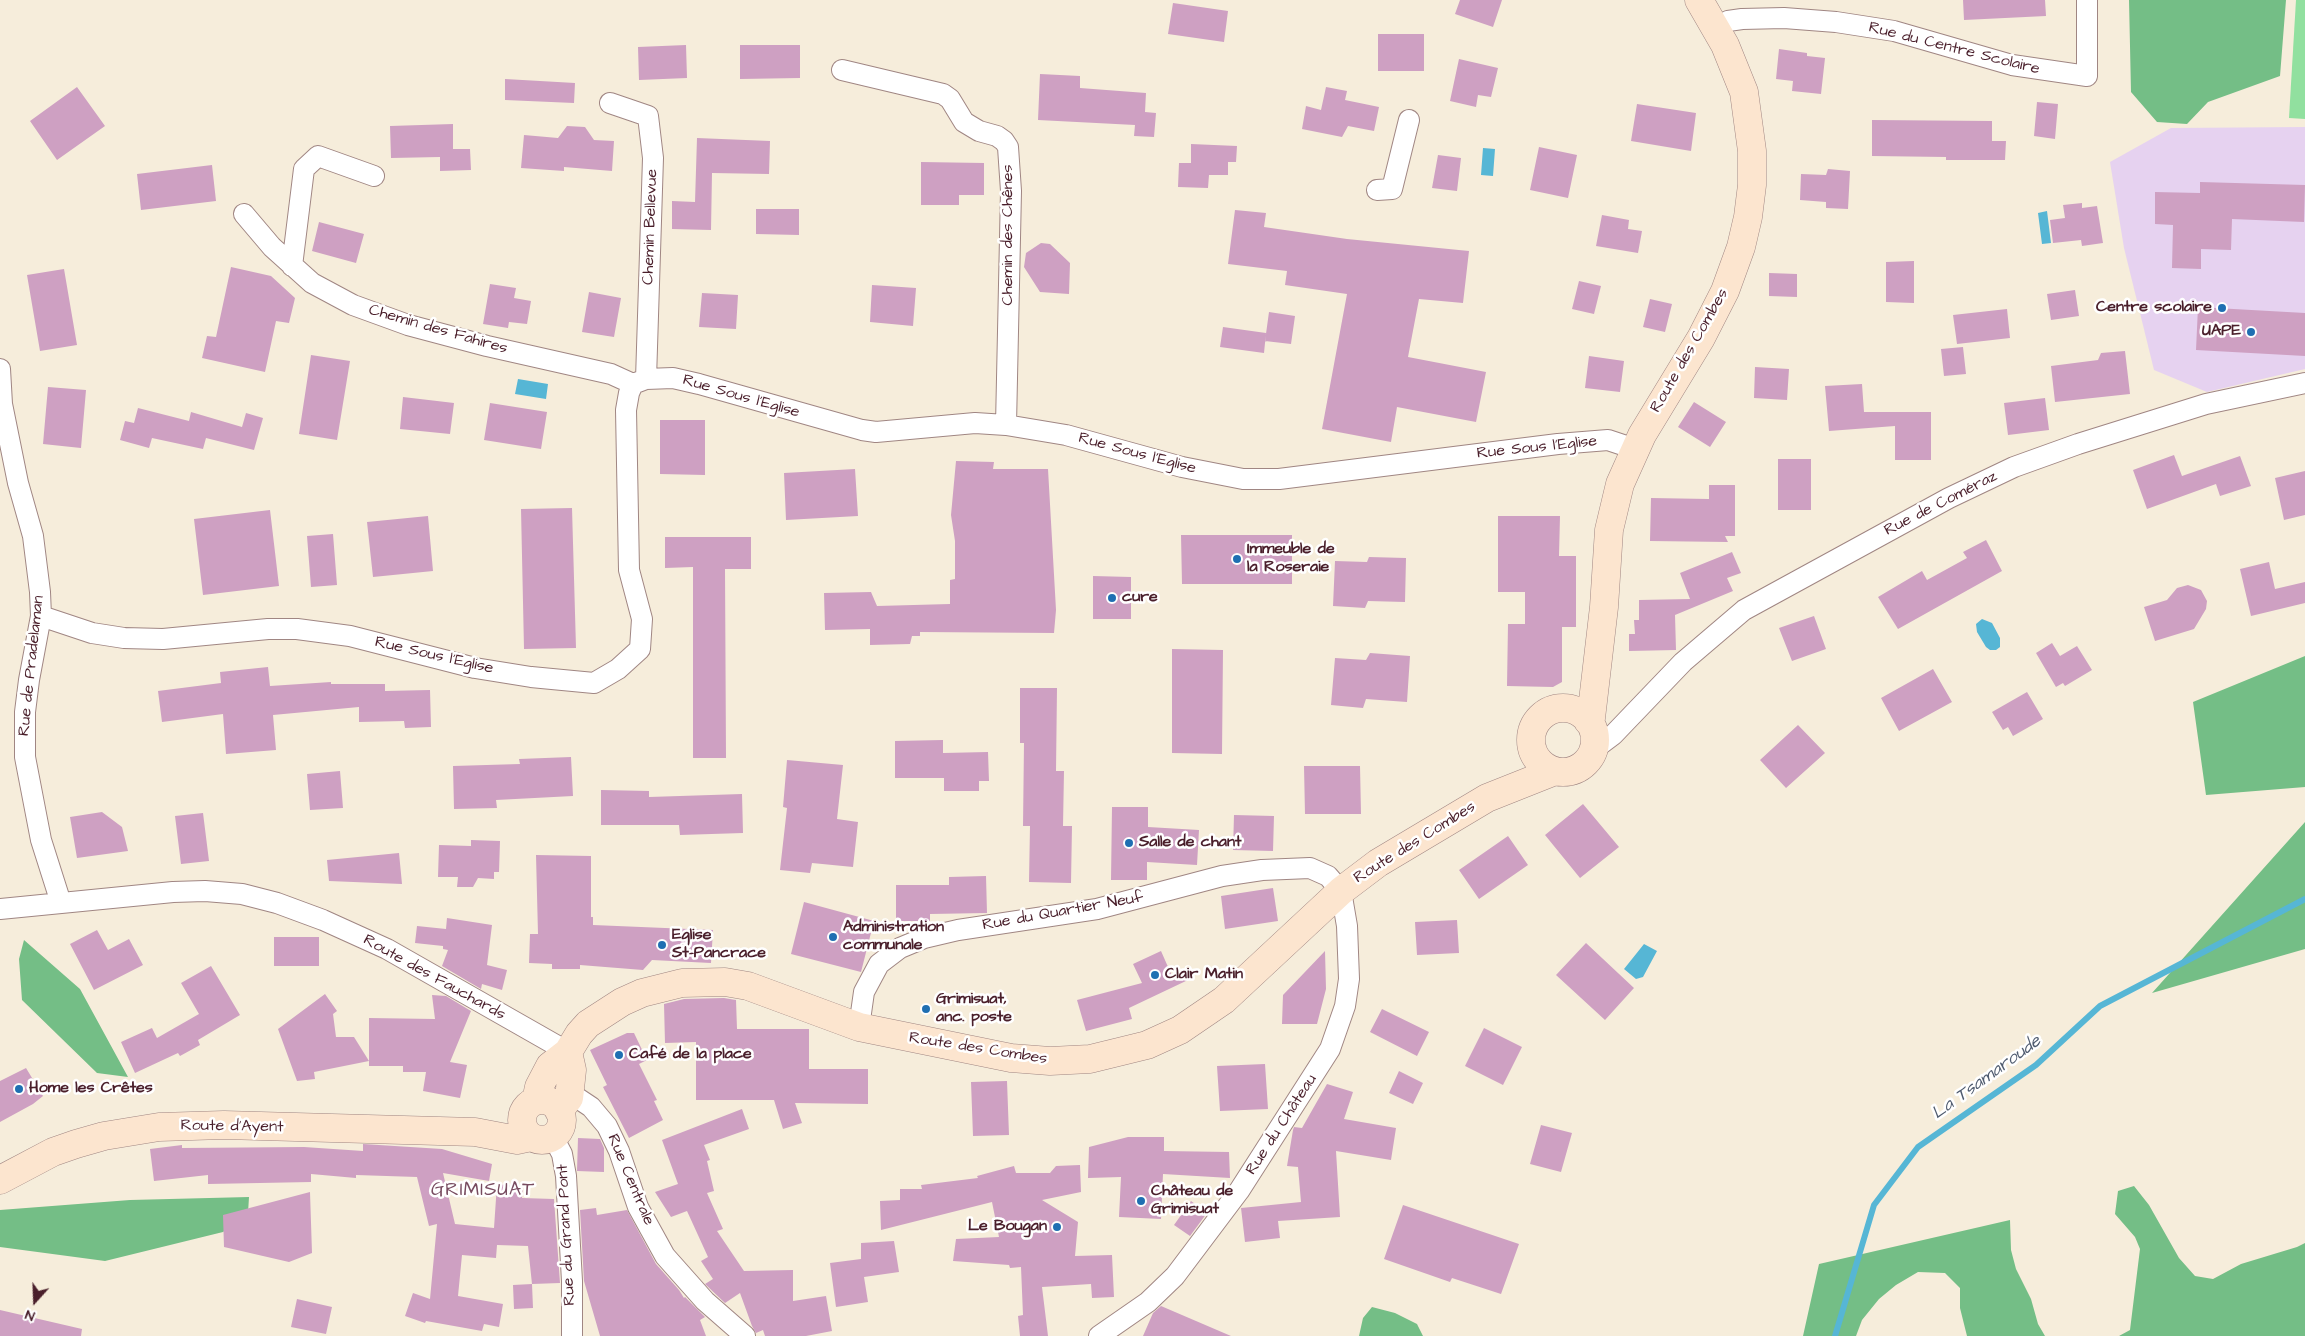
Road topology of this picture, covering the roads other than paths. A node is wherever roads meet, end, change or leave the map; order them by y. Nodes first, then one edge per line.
1 (1699, 0) edge
2 (2087, 0) edge
3 (1716, 27) junction
4 (842, 70) dead end
5 (610, 103) dead end
6 (1409, 120) dead end
7 (374, 176) dead end
8 (1377, 190) dead end
9 (244, 214) dead end
10 (292, 266) junction
11 (0, 369) edge
12 (640, 381) junction
13 (2305, 383) edge
14 (1006, 424) junction
15 (1635, 449) junction
16 (41, 616) junction
17 (1598, 646) junction
18 (1550, 711) junction
19 (1590, 719) junction
20 (1626, 721) junction
21 (1531, 737) junction
22 (1593, 750) junction
23 (1555, 771) junction
24 (1487, 798) junction
25 (1341, 891) junction
26 (61, 903) junction
27 (0, 909) edge
28 (859, 1027) junction
29 (568, 1052) junction
30 (546, 1115) junction
31 (0, 1180) edge
32 (572, 1336) edge
33 (745, 1336) edge
34 (1099, 1336) edge

1 - 3 street, Route des Combes
2 - 3 street, Rue du Centre Scolaire
3 - 15 street, Route des Combes
4 - 14 street, Chemin des Chênes
5 - 12 street, Chemin Bellevue
6 - 8 street
7 - 10 street
9 - 10 street, Chemin des Fahires
10 - 12 street, Chemin des Fahires
11 - 16 street, Rue de Pradelaman
12 - 14 street, Rue Sous l'Eglise
12 - 16 street, Rue Sous l'Eglise
13 - 20 street, Rue de Coméraz
14 - 15 street, Rue Sous l'Eglise
15 - 17 street, Route des Combes
16 - 26 street, Rue de Pradelaman
17 - 18 street, Route des Combes
17 - 19 street, Route des Combes
18 - 19 street
18 - 21 street, Route des Combes
19 - 20 street
19 - 22 street, Route des Combes
20 - 22 street, Rue de Coméraz
21 - 23 street
21 - 24 street, Route des Combes
22 - 23 street, Route des Combes
23 - 24 street, Route des Combes
24 - 25 street, Route des Combes
25 - 28 street, Route des Combes
25 - 28 street, Rue du Quartier Neuf
25 - 34 street, Rue du Château
26 - 27 street, Route des Fauchards
26 - 29 street, Route des Fauchards
28 - 29 street, Route des Combes
29 - 30 street, Route des Combes
30 - 31 street, Route d'Ayent
30 - 32 street, Rue du Grand Pont
30 - 33 street, Rue Centrale

